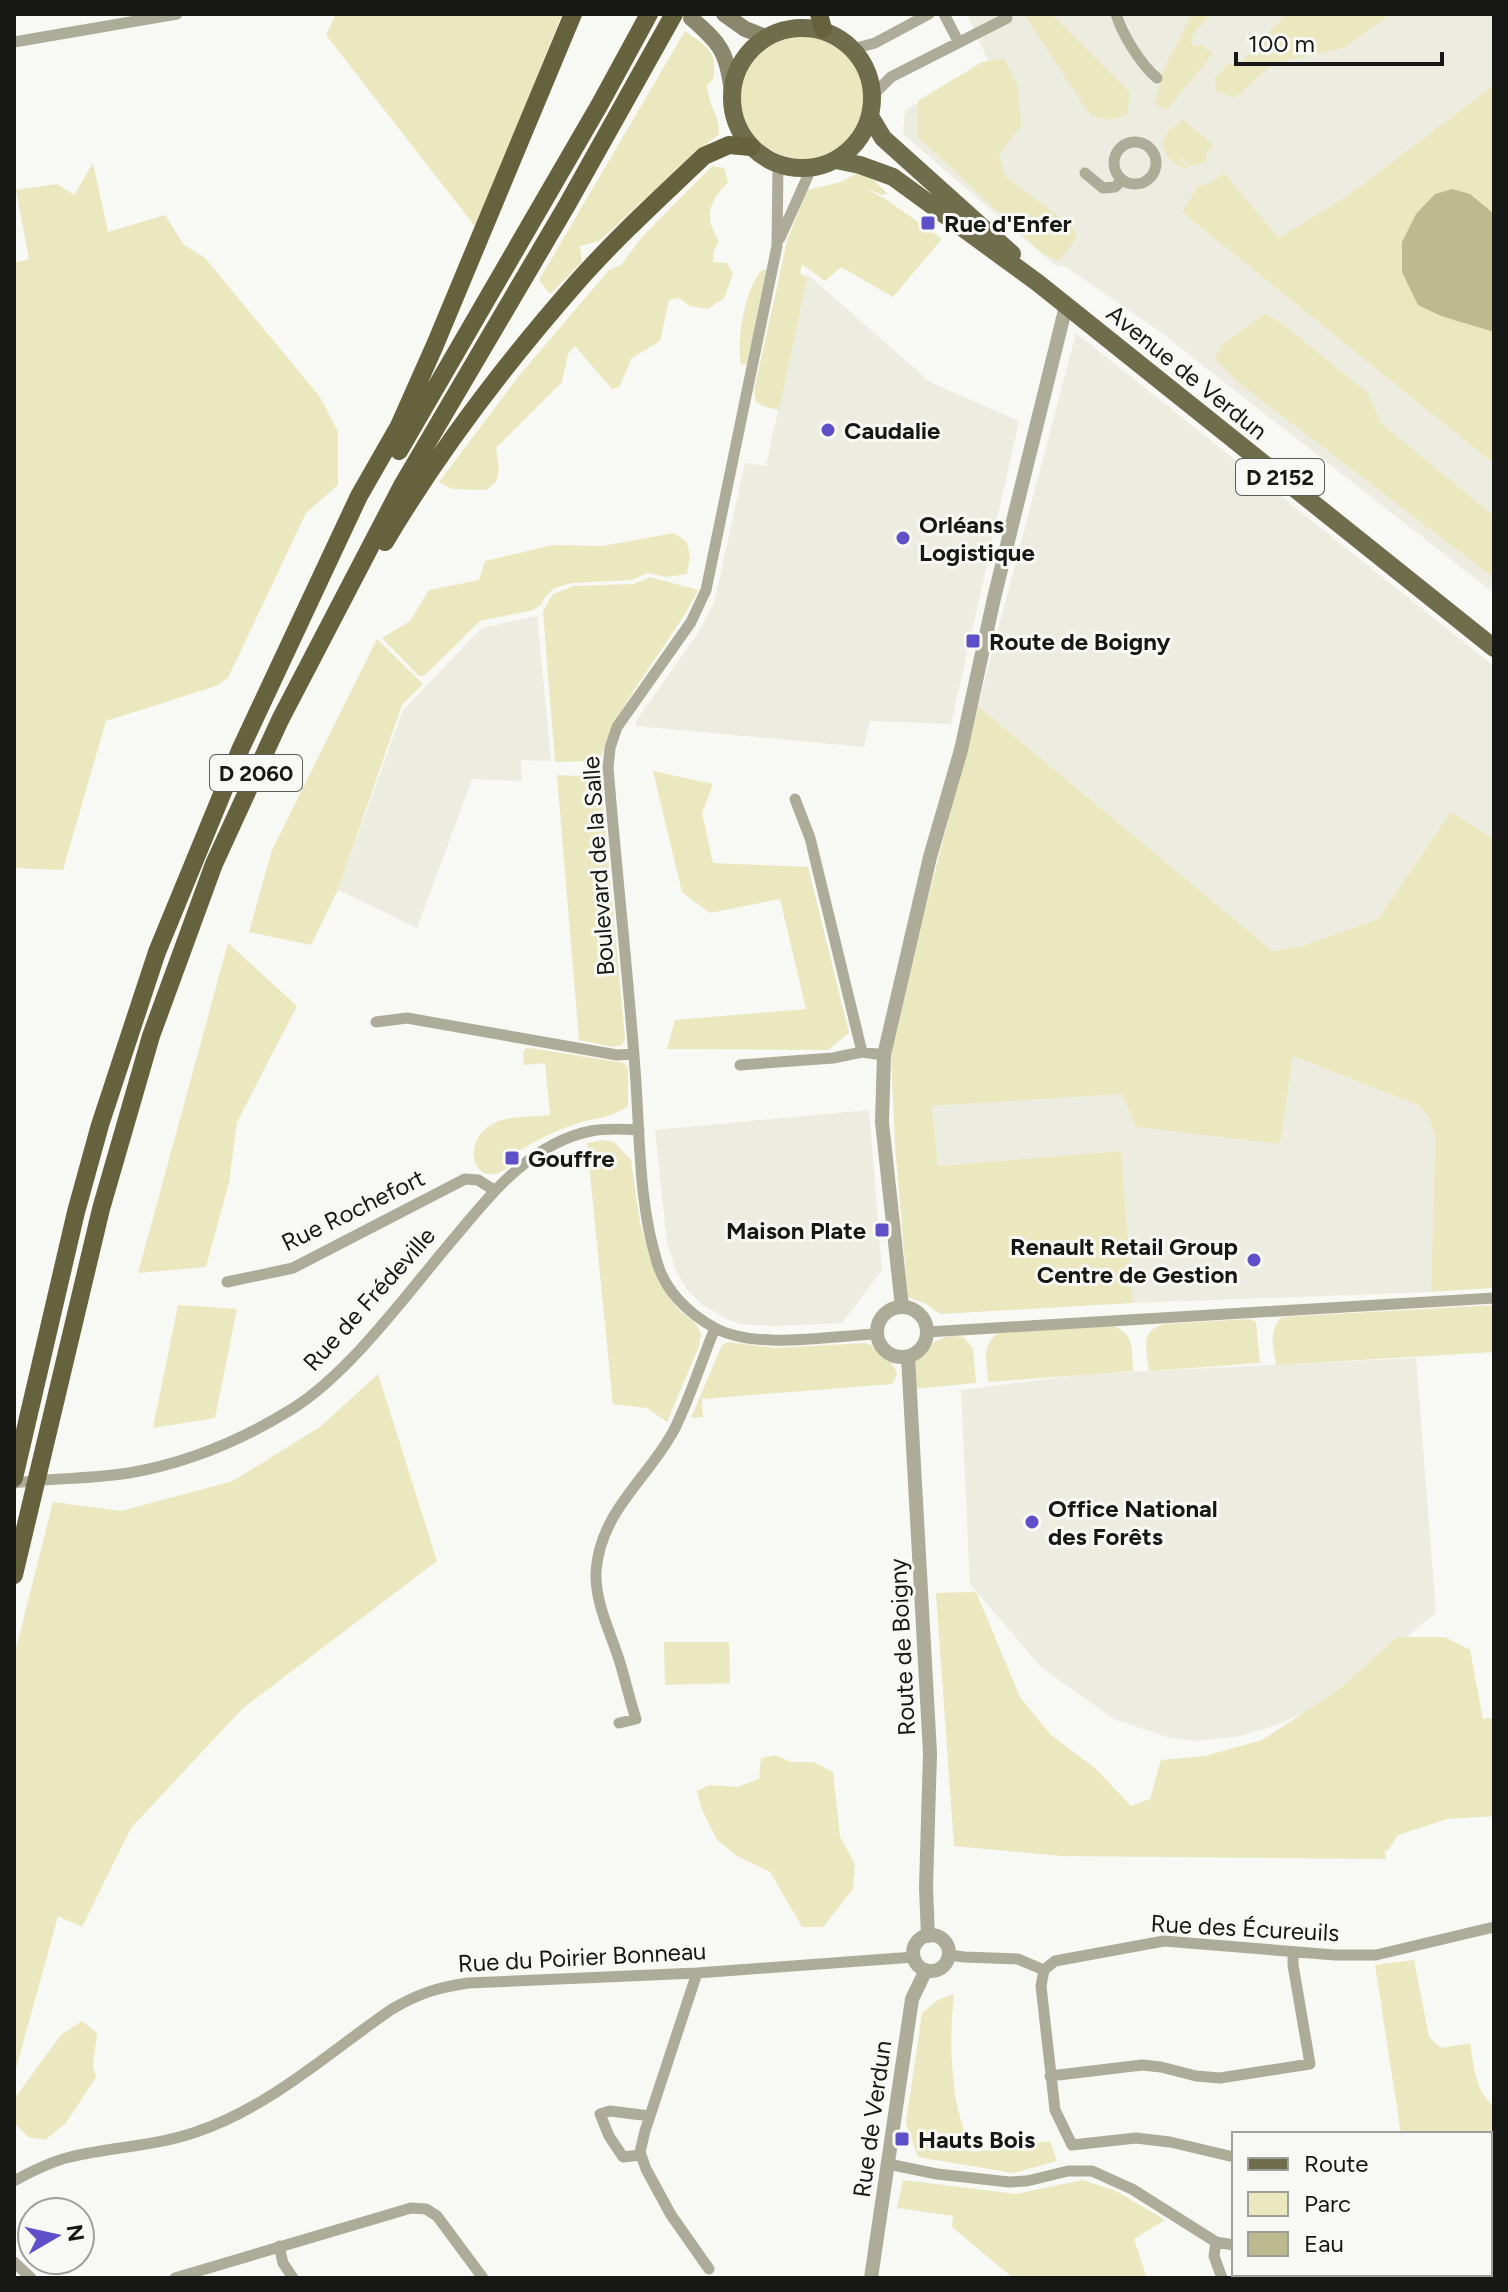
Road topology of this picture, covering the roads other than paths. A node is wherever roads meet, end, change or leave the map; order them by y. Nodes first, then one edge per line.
1 (177, 14) edge
2 (573, 14) edge
3 (724, 14) edge
4 (929, 14) edge
5 (944, 14) edge
6 (1116, 14) edge
7 (682, 16) edge
8 (646, 18) edge
9 (1007, 18) dead end
10 (821, 22) edge
11 (766, 37) junction
12 (958, 41) junction
13 (14, 42) edge
14 (853, 49) junction
15 (1157, 78) dead end
16 (732, 92) junction
17 (873, 95) junction
18 (871, 118) junction
19 (751, 147) junction
20 (836, 160) junction
21 (778, 165) junction
22 (811, 169) junction
23 (1085, 173) dead end
24 (1122, 180) dead end
25 (777, 246) junction
26 (1038, 283) junction
27 (1066, 306) junction
28 (328, 626) junction
29 (1494, 648) edge
30 (281, 663) junction
31 (795, 799) dead end
32 (376, 1022) dead end
33 (862, 1052) junction
34 (634, 1054) junction
35 (884, 1055) junction
36 (740, 1065) dead end
37 (639, 1130) junction
38 (494, 1190) junction
39 (227, 1282) dead end
40 (1494, 1298) edge
41 (902, 1307) junction
42 (715, 1328) junction
43 (927, 1332) junction
44 (877, 1334) junction
45 (908, 1357) junction
46 (14, 1480) edge
47 (14, 1575) edge
48 (619, 1723) dead end
49 (1494, 1927) edge
50 (928, 1936) junction
51 (1293, 1952) junction
52 (949, 1955) junction
53 (914, 1957) junction
54 (926, 1970) junction
55 (1044, 1970) junction
56 (697, 1973) junction
57 (1050, 2076) junction
58 (650, 2116) junction
59 (641, 2155) junction
60 (1232, 2157) edge
61 (888, 2164) junction
62 (14, 2181) edge
63 (1216, 2242) junction
64 (1232, 2245) edge
65 (279, 2246) junction
66 (14, 2262) edge
67 (709, 2269) dead end
68 (31, 2278) edge
69 (175, 2278) edge
70 (293, 2278) edge
71 (483, 2278) edge
72 (871, 2278) edge
73 (1222, 2278) edge

1 - 13 street
2 - 30 highway
3 - 11 main road
4 - 14 street
5 - 12 street
6 - 15 street
7 - 16 main road
7 - 28 highway, D 2060
8 - 30 highway, D 2060
9 - 12 street
10 - 11 main road
10 - 14 main road
11 - 16 main road
12 - 17 street
14 - 17 main road
16 - 19 main road
17 - 18 main road
18 - 20 main road
18 - 26 main road, Avenue de Verdun / D 2152
19 - 21 main road
19 - 28 highway
20 - 22 main road
20 - 26 main road, Avenue de Verdun / D 2152
21 - 22 main road
21 - 25 street, Boulevard de la Salle
22 - 25 street, Boulevard de la Salle
23 - 24 street
25 - 34 street, Boulevard de la Salle
26 - 27 main road, Avenue de Verdun / D 2152
27 - 29 main road, Avenue de Verdun / D 2152
27 - 35 street
28 - 47 highway, D 2060
30 - 46 highway, D 2060
31 - 33 street
32 - 34 street
33 - 35 street
33 - 36 street
34 - 37 street, Boulevard de la Salle
35 - 41 street
37 - 38 street, Rue de Frédeville
37 - 42 street, Boulevard de la Salle
38 - 39 street, Rue Rochefort
38 - 46 street, Rue de Frédeville
40 - 43 street
41 - 43 street
41 - 44 street
42 - 44 street, Boulevard de la Salle
42 - 48 street
43 - 45 street
44 - 45 street
45 - 50 street, Route de Boigny
49 - 51 street, Rue des Écureuils
50 - 52 street
50 - 53 street
51 - 55 street, Rue des Écureuils
51 - 57 street
52 - 54 street
52 - 55 street
53 - 54 street
53 - 56 street, Rue du Poirier Bonneau
54 - 61 street, Rue de Verdun
55 - 57 street
56 - 58 street
56 - 62 street, Rue du Poirier Bonneau
57 - 60 street
58 - 59 street
58 - 59 street
59 - 67 street
61 - 63 street
61 - 72 street, Rue de Verdun
63 - 64 street
63 - 73 street
65 - 69 street
65 - 70 street
65 - 71 street
66 - 68 street

